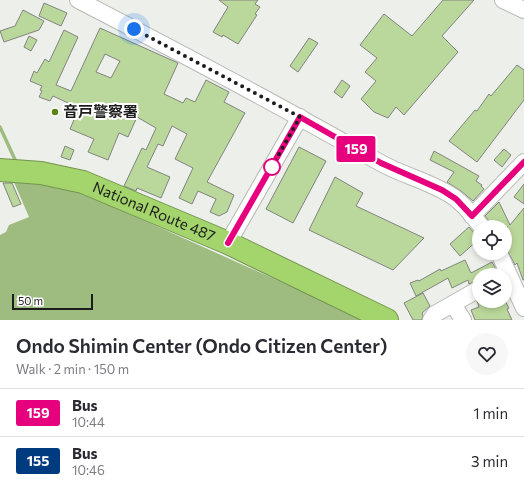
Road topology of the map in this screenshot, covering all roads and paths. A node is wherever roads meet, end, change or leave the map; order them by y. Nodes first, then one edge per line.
1 (78, 0) edge
2 (504, 0) edge
3 (524, 10) edge
4 (300, 117) junction
5 (524, 162) edge
6 (0, 170) edge
7 (476, 220) edge
8 (478, 220) edge
9 (228, 243) junction
10 (512, 285) edge
11 (472, 293) edge
12 (453, 304) junction
13 (524, 308) edge
14 (387, 320) edge
15 (431, 320) edge
16 (463, 320) edge

1 - 4 street
2 - 3 street
4 - 7 street
4 - 9 street
5 - 8 street
6 - 9 highway, National Route 487
9 - 14 highway, National Route 487
10 - 13 street
11 - 12 street
12 - 15 street
12 - 16 street

